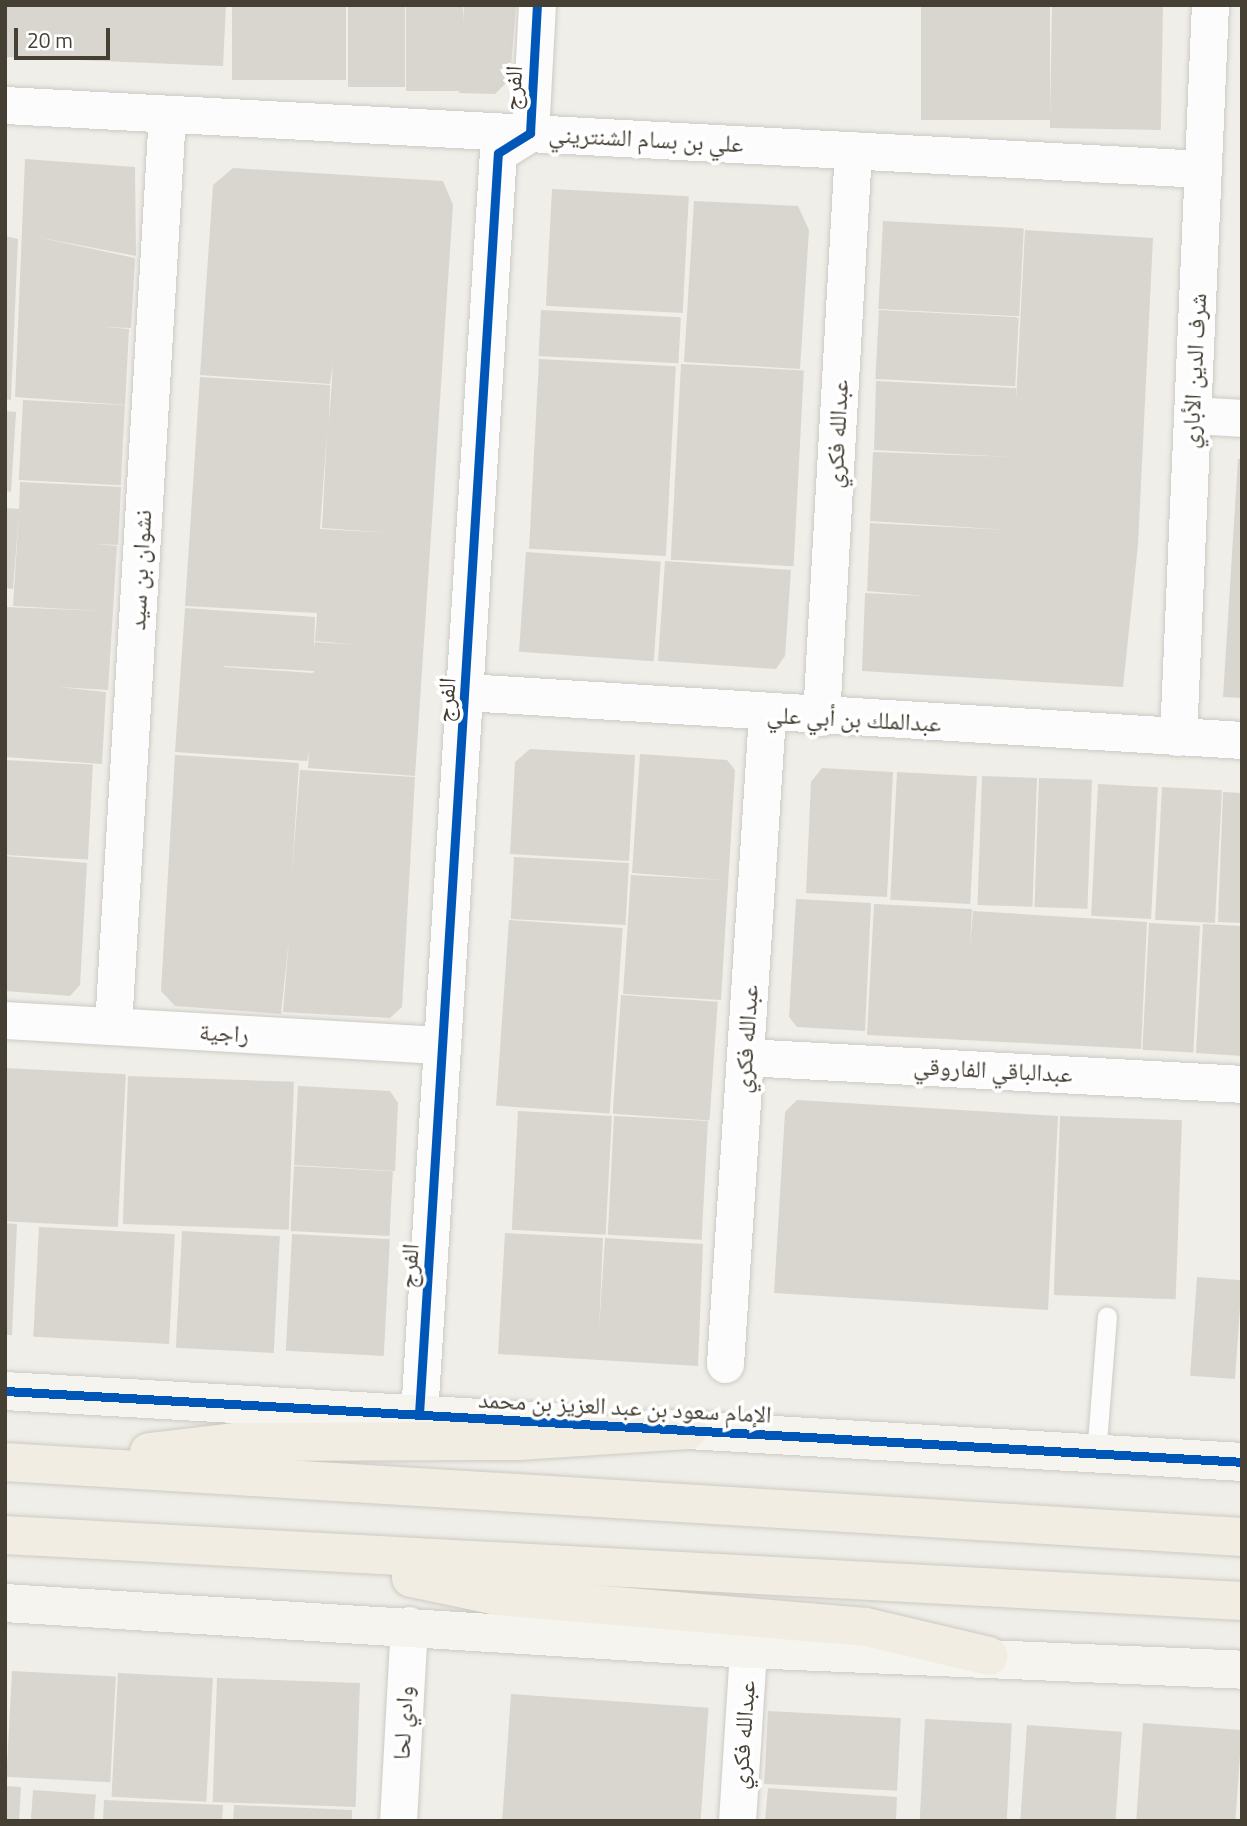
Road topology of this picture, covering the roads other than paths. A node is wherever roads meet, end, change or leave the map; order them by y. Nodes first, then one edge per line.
1 (537, 5) edge
2 (1210, 5) edge
3 (5, 105) edge
4 (167, 115) junction
5 (530, 133) junction
6 (853, 150) junction
7 (1203, 169) junction
8 (1192, 415) junction
9 (1242, 418) edge
10 (466, 692) junction
11 (767, 714) junction
12 (821, 717) junction
13 (1178, 737) junction
14 (1242, 740) edge
15 (5, 1020) edge
16 (113, 1026) junction
17 (442, 1045) junction
18 (745, 1057) junction
19 (1242, 1084) edge
20 (1107, 1316) dead end
21 (725, 1364) dead end
22 (5, 1391) edge
23 (419, 1414) junction
24 (688, 1430) junction
25 (1096, 1455) junction
26 (5, 1461) edge
27 (1242, 1462) edge
28 (52, 1464) junction
29 (5, 1535) edge
30 (1242, 1537) edge
31 (285, 1552) junction
32 (1242, 1601) edge
33 (5, 1603) edge
34 (409, 1625) junction
35 (748, 1649) junction
36 (989, 1656) junction
37 (1242, 1670) edge
38 (398, 1821) edge
39 (737, 1821) edge

1 - 5 street, الفرج
2 - 7 street, شرف الدين الأباري
3 - 4 street, علي بن بسام الشنتريني
4 - 5 street, علي بن بسام الشنتريني
4 - 16 street, نشوان بن سيد
5 - 6 street, علي بن بسام الشنتريني
5 - 10 street, الفرج
6 - 7 street, علي بن بسام الشنتريني
6 - 12 street, عبدالله فكري
7 - 8 street, شرف الدين الأباري
8 - 9 street
8 - 13 street, شرف الدين الأباري
10 - 11 street, عبدالملك بن أبي علي
10 - 17 street, الفرج
11 - 12 street, عبدالملك بن أبي علي
11 - 18 street, عبدالله فكري
12 - 13 street, عبدالملك بن أبي علي
13 - 14 street, عبدالملك بن أبي علي
15 - 16 street, راجية
16 - 17 street, راجية
17 - 23 street, الفرج
18 - 19 street, عبدالباقي الفاروقي
18 - 21 street, عبدالله فكري
20 - 25 lane
22 - 23 street, الإمام سعود بن عبد العزيز بن محمد
23 - 24 street, الإمام سعود بن عبد العزيز بن محمد
24 - 25 street, الإمام سعود بن عبد العزيز بن محمد
24 - 28 main road
25 - 27 street, الإمام سعود بن عبد العزيز بن محمد
26 - 28 main road
28 - 30 main road
29 - 31 main road
31 - 32 main road
31 - 36 main road
33 - 34 street
34 - 35 street
34 - 38 street, وادي لحا
35 - 36 street
35 - 39 street, عبدالله فكري
36 - 37 street

